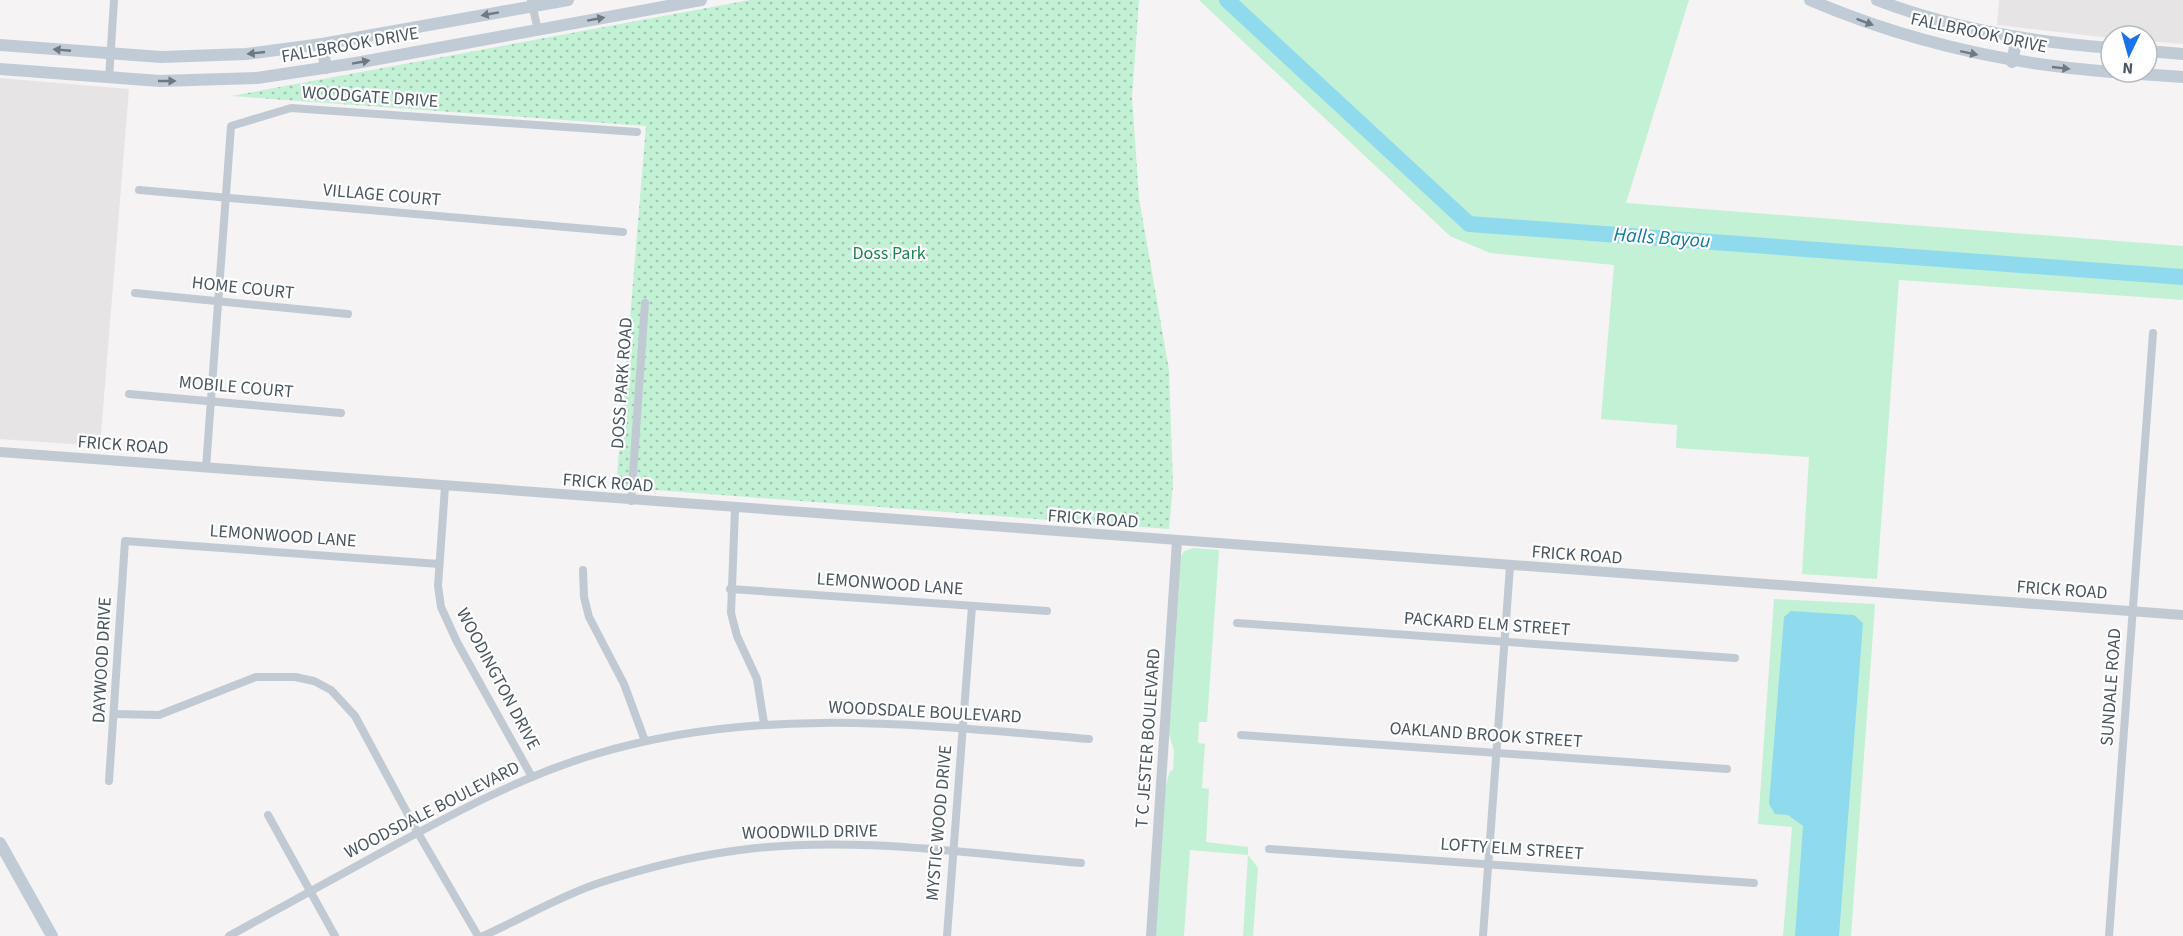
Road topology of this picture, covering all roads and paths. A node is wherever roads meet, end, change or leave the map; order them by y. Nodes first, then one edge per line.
1 (114, 0) edge
2 (568, 0) edge
3 (701, 0) edge
4 (1810, 0) edge
5 (1877, 0) edge
6 (532, 3) edge
7 (538, 30) junction
8 (2017, 38) junction
9 (322, 44) junction
10 (0, 45) edge
11 (2099, 47) edge
12 (2159, 52) edge
13 (2183, 54) edge
14 (110, 55) junction
15 (2012, 62) junction
16 (326, 68) junction
17 (0, 69) edge
18 (2099, 71) edge
19 (2159, 75) edge
20 (2183, 77) edge
21 (109, 79) junction
22 (637, 132) dead end
23 (139, 190) dead end
24 (228, 197) junction
25 (623, 232) dead end
26 (135, 293) dead end
27 (219, 302) junction
28 (645, 303) dead end
29 (348, 314) dead end
30 (2153, 333) dead end
31 (129, 394) dead end
32 (210, 400) junction
33 (341, 413) dead end
34 (0, 452) edge
35 (206, 468) junction
36 (445, 487) junction
37 (631, 501) junction
38 (735, 508) junction
39 (125, 541) joint
40 (1177, 541) junction
41 (439, 564) junction
42 (1510, 566) junction
43 (583, 570) dead end
44 (730, 589) junction
45 (972, 606) junction
46 (1047, 611) dead end
47 (2133, 612) junction
48 (2183, 615) edge
49 (1237, 623) dead end
50 (1504, 642) junction
51 (1735, 658) dead end
52 (116, 714) junction
53 (764, 723) junction
54 (963, 729) junction
55 (1241, 735) dead end
56 (1089, 739) dead end
57 (645, 741) junction
58 (1496, 752) junction
59 (1727, 769) dead end
60 (532, 777) junction
61 (110, 781) dead end
62 (268, 815) dead end
63 (418, 833) junction
64 (0, 843) edge
65 (1269, 849) dead end
66 (954, 853) junction
67 (1081, 863) dead end
68 (1488, 864) junction
69 (1754, 883) dead end
70 (310, 891) junction
71 (52, 936) edge
72 (229, 936) edge
73 (335, 936) edge
74 (478, 936) edge
75 (483, 936) edge
76 (946, 936) edge
77 (1151, 936) edge
78 (1484, 936) edge
79 (2109, 936) edge

1 - 14 street
2 - 6 main road, FALLBROOK DRIVE
7 -> 3 main road, FALLBROOK DRIVE
4 -> 15 main road, FALLBROOK DRIVE
5 - 8 main road, FALLBROOK DRIVE
6 - 7 street
6 -> 9 main road, FALLBROOK DRIVE
16 -> 7 main road, FALLBROOK DRIVE
8 - 11 main road, FALLBROOK DRIVE
8 - 15 main road
9 -> 14 main road, FALLBROOK DRIVE
9 - 16 main road
14 -> 10 main road, FALLBROOK DRIVE
12 - 13 main road
14 - 21 street
15 -> 18 main road, FALLBROOK DRIVE
21 -> 16 main road, FALLBROOK DRIVE
17 - 21 main road, FALLBROOK DRIVE
19 - 20 main road, FALLBROOK DRIVE
22 - 24 street, WOODGATE DRIVE
23 - 24 street, VILLAGE COURT
24 - 25 street, VILLAGE COURT
24 - 27 street, WOODGATE DRIVE
26 - 27 street, HOME COURT
27 - 29 street, HOME COURT
27 - 32 street, WOODGATE DRIVE
28 - 37 street, DOSS PARK ROAD
30 - 47 street, SUNDALE ROAD
31 - 32 street, MOBILE COURT
32 - 33 street, MOBILE COURT
32 - 35 street, WOODGATE DRIVE
34 - 35 street, FRICK ROAD
35 - 36 street, FRICK ROAD
36 - 37 street, FRICK ROAD
36 - 41 street, WOODINGTON DRIVE
37 - 38 street, FRICK ROAD
38 - 40 street, FRICK ROAD
38 - 44 street
39 - 41 street, LEMONWOOD LANE
39 - 52 street, DAYWOOD DRIVE
40 - 42 street, FRICK ROAD
40 - 77 street, T C JESTER BOULEVARD
41 - 60 street, WOODINGTON DRIVE
42 - 47 street, FRICK ROAD
42 - 50 street
43 - 57 street
44 - 45 street, LEMONWOOD LANE
44 - 53 street
45 - 46 street, LEMONWOOD LANE
45 - 54 street, MYSTIC WOOD DRIVE
47 - 48 street, FRICK ROAD
47 - 79 street, SUNDALE ROAD
49 - 50 street, PACKARD ELM STREET
50 - 51 street, PACKARD ELM STREET
50 - 58 street
52 - 61 street, DAYWOOD DRIVE
52 - 63 street
53 - 54 street, WOODSDALE BOULEVARD
53 - 57 street, WOODSDALE BOULEVARD
54 - 56 street, WOODSDALE BOULEVARD
54 - 66 street, MYSTIC WOOD DRIVE
55 - 58 street, OAKLAND BROOK STREET
57 - 60 street, WOODSDALE BOULEVARD
58 - 59 street, OAKLAND BROOK STREET
58 - 68 street
60 - 63 street, WOODSDALE BOULEVARD
62 - 70 street
63 - 70 street, WOODSDALE BOULEVARD
63 - 74 street
64 - 71 main road
65 - 68 street, LOFTY ELM STREET
66 - 67 street, WOODWILD DRIVE
66 - 75 street, WOODWILD DRIVE
66 - 76 street, MYSTIC WOOD DRIVE
68 - 69 street, LOFTY ELM STREET
68 - 78 street
70 - 72 street, WOODSDALE BOULEVARD
70 - 73 street

